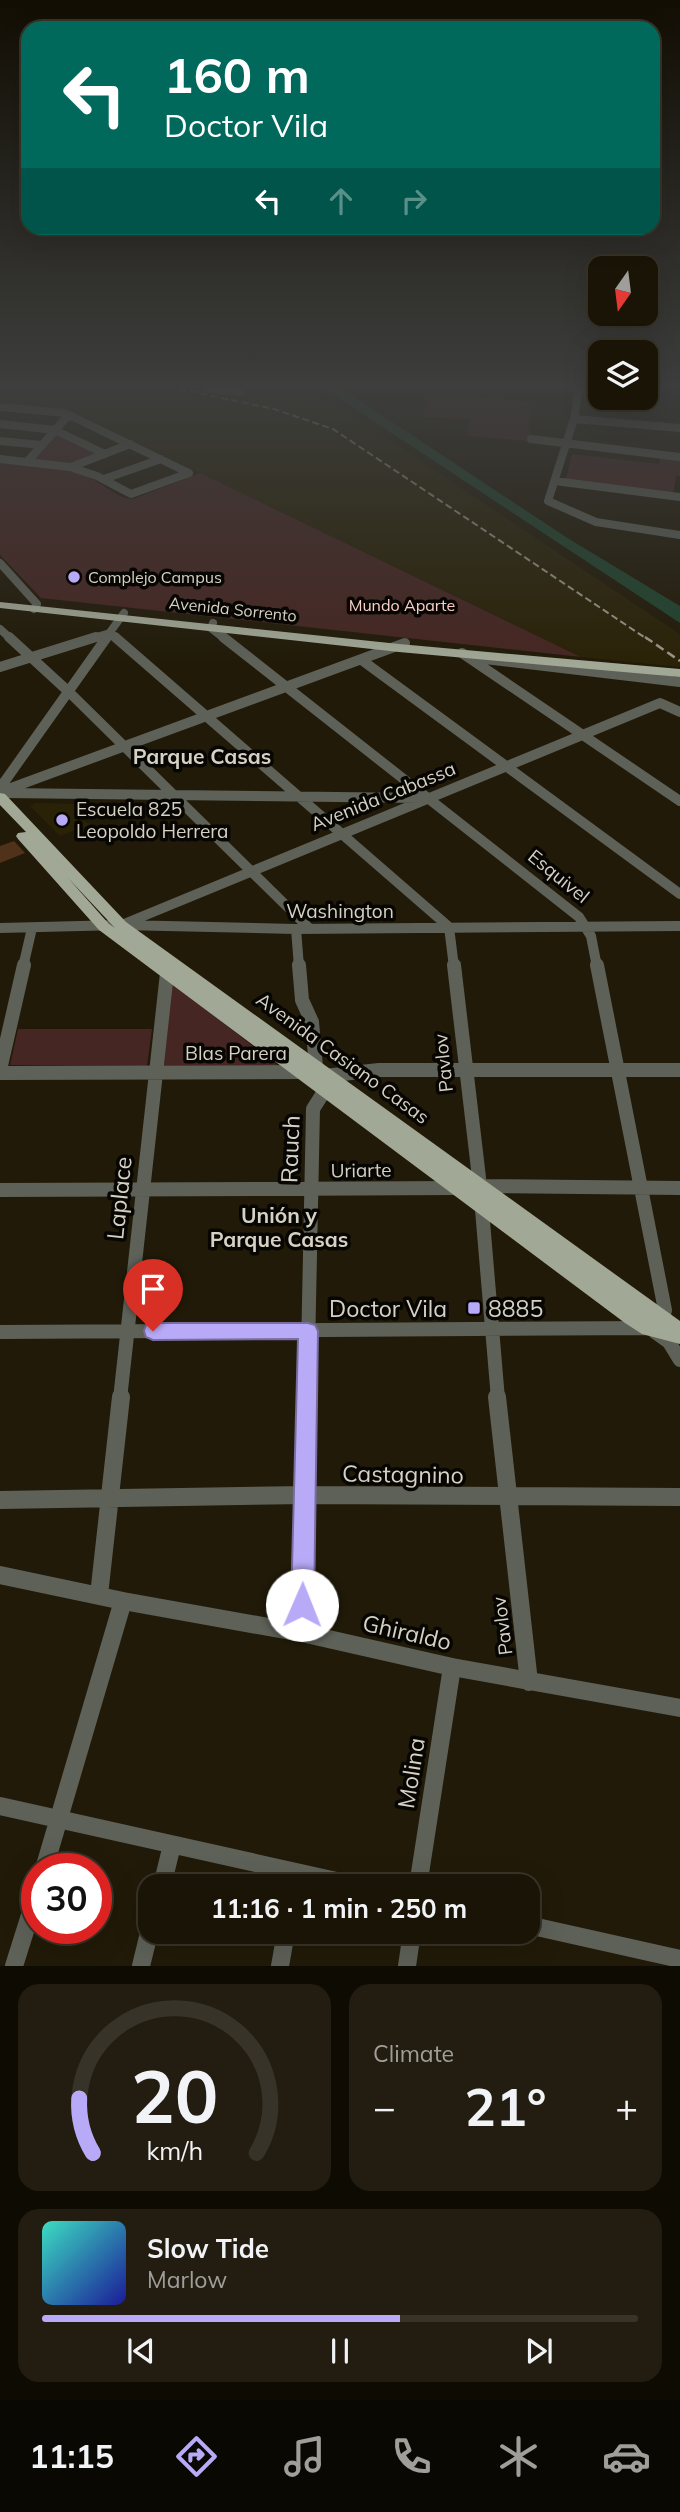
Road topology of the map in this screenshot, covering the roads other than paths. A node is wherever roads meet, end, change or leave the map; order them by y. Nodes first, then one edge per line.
1 (107, 481) edge
2 (166, 481) edge
3 (555, 481) joint
4 (680, 497) edge
5 (680, 535) edge
6 (0, 563) edge
7 (0, 603) edge
8 (35, 606) junction
9 (122, 616) junction
10 (212, 625) junction
11 (0, 629) edge
12 (110, 633) junction
13 (402, 646) junction
14 (465, 655) junction
15 (30, 657) junction
16 (363, 661) junction
17 (0, 667) edge
18 (679, 676) edge
19 (288, 688) junction
20 (70, 693) junction
21 (680, 712) edge
22 (206, 716) junction
23 (582, 734) junction
24 (125, 747) junction
25 (508, 765) junction
26 (0, 793) edge
27 (174, 795) junction
28 (303, 798) junction
29 (427, 798) junction
30 (680, 802) edge
31 (0, 811) edge
32 (342, 832) junction
33 (251, 870) junction
34 (680, 894) edge
35 (113, 926) junction
36 (680, 926) edge
37 (449, 927) junction
38 (585, 927) junction
39 (0, 928) edge
40 (32, 928) junction
41 (296, 929) junction
42 (310, 929) junction
43 (167, 973) junction
44 (616, 1070) junction
45 (680, 1070) edge
46 (0, 1071) edge
47 (465, 1071) junction
48 (155, 1072) junction
49 (318, 1076) junction
50 (458, 1188) junction
51 (640, 1188) junction
52 (680, 1188) edge
53 (143, 1189) junction
54 (0, 1190) edge
55 (311, 1190) junction
56 (480, 1195) junction
57 (656, 1323) junction
58 (490, 1330) junction
59 (308, 1331) junction
60 (0, 1332) edge
61 (128, 1332) junction
62 (680, 1334) edge
63 (680, 1360) edge
64 (305, 1496) junction
65 (680, 1497) edge
66 (110, 1498) junction
67 (508, 1498) junction
68 (0, 1500) edge
69 (0, 1575) edge
70 (99, 1595) junction
71 (123, 1601) junction
72 (302, 1633) junction
73 (452, 1667) junction
74 (529, 1682) junction
75 (680, 1708) edge
76 (0, 1806) edge
77 (60, 1819) junction
78 (172, 1845) junction
79 (49, 1853) edge
80 (165, 1874) edge
81 (276, 1874) edge
82 (420, 1874) edge
83 (540, 1928) edge
84 (21, 1944) edge
85 (146, 1944) edge
86 (284, 1944) edge
87 (410, 1944) edge
88 (680, 1959) edge
89 (14, 1966) edge
90 (141, 1966) edge
91 (279, 1966) edge
92 (407, 1966) edge

1 - 2 street
3 - 4 street
3 - 5 street
6 - 8 street
7 - 8 main road, Avenida Sorrento
8 - 9 main road, Avenida Sorrento
9 - 10 main road, Avenida Sorrento
9 - 12 street
10 - 13 main road, Avenida Sorrento
10 - 19 street, Esquivel
11 - 15 street
12 - 15 street
12 - 20 street
12 - 22 street
13 - 14 main road, Avenida Sorrento
13 - 16 street
14 - 18 main road, Avenida Sorrento
14 - 23 street
15 - 17 street
15 - 20 street
16 - 19 street
16 - 25 street
19 - 22 street
19 - 29 street, Esquivel
20 - 24 street
20 - 26 street
21 - 23 street, Avenida Cabassa
22 - 24 street
22 - 28 street
23 - 25 street, Avenida Cabassa
23 - 30 street
24 - 26 street
24 - 27 street
25 - 29 street, Avenida Cabassa
25 - 34 street
26 - 27 street
26 - 35 main road, Avenida Casiano Casas
27 - 28 street
27 - 33 street
28 - 29 street
28 - 32 street
29 - 32 street, Avenida Cabassa
29 - 38 street, Esquivel
31 - 35 main road, Avenida Casiano Casas
32 - 33 street, Avenida Cabassa
32 - 37 street
33 - 35 street, Avenida Cabassa
33 - 42 street
35 - 40 street, Washington
35 - 41 street, Washington
35 - 43 main road, Avenida Casiano Casas
35 - 49 main road, Avenida Casiano Casas
36 - 38 street, Washington
37 - 38 street, Washington
37 - 42 street, Washington
37 - 47 street, Pavlov
38 - 44 street, Esquivel
39 - 40 street, Washington
40 - 46 street
41 - 42 street, Washington
41 - 49 street, Rauch
43 - 48 street, Laplace
43 - 49 main road, Avenida Casiano Casas
44 - 45 street, Blas Parera
44 - 47 street, Blas Parera
44 - 51 street, Esquivel
46 - 48 street, Blas Parera
47 - 49 street, Blas Parera
47 - 56 street, Pavlov
48 - 49 street, Blas Parera
48 - 53 street, Laplace
49 - 50 main road, Avenida Casiano Casas
49 - 55 street, Rauch
49 - 56 main road, Avenida Casiano Casas
50 - 55 street, Uriarte
50 - 56 main road, Avenida Casiano Casas
51 - 52 street
51 - 56 street
51 - 57 street, Esquivel
53 - 54 street, Uriarte
53 - 55 street, Uriarte
53 - 61 street, Laplace
55 - 59 street, Rauch
56 - 57 main road, Avenida Casiano Casas
56 - 58 street, Pavlov
57 - 58 street, Doctor Vila
57 - 62 main road, Avenida Casiano Casas
57 - 63 street
58 - 59 street, Doctor Vila
58 - 67 street, Pavlov
59 - 61 street, Doctor Vila
59 - 64 street, Rauch
60 - 61 street, Doctor Vila
61 - 66 street, Laplace
64 - 66 street, Castagnino
64 - 67 street, Castagnino
64 - 72 street, Rauch
65 - 67 street, Castagnino
66 - 68 street, Castagnino
66 - 70 street, Laplace
67 - 74 street, Pavlov
69 - 70 street, Ghiraldo
70 - 71 street, Ghiraldo
71 - 72 street, Ghiraldo
71 - 77 street
72 - 73 street, Ghiraldo
73 - 74 street, Ghiraldo
73 - 82 street, Molina
74 - 75 street, Ghiraldo
76 - 77 street
77 - 78 street
77 - 79 street
78 - 80 street
78 - 81 street
83 - 88 street
84 - 89 street
85 - 90 street
86 - 91 street
87 - 92 street

